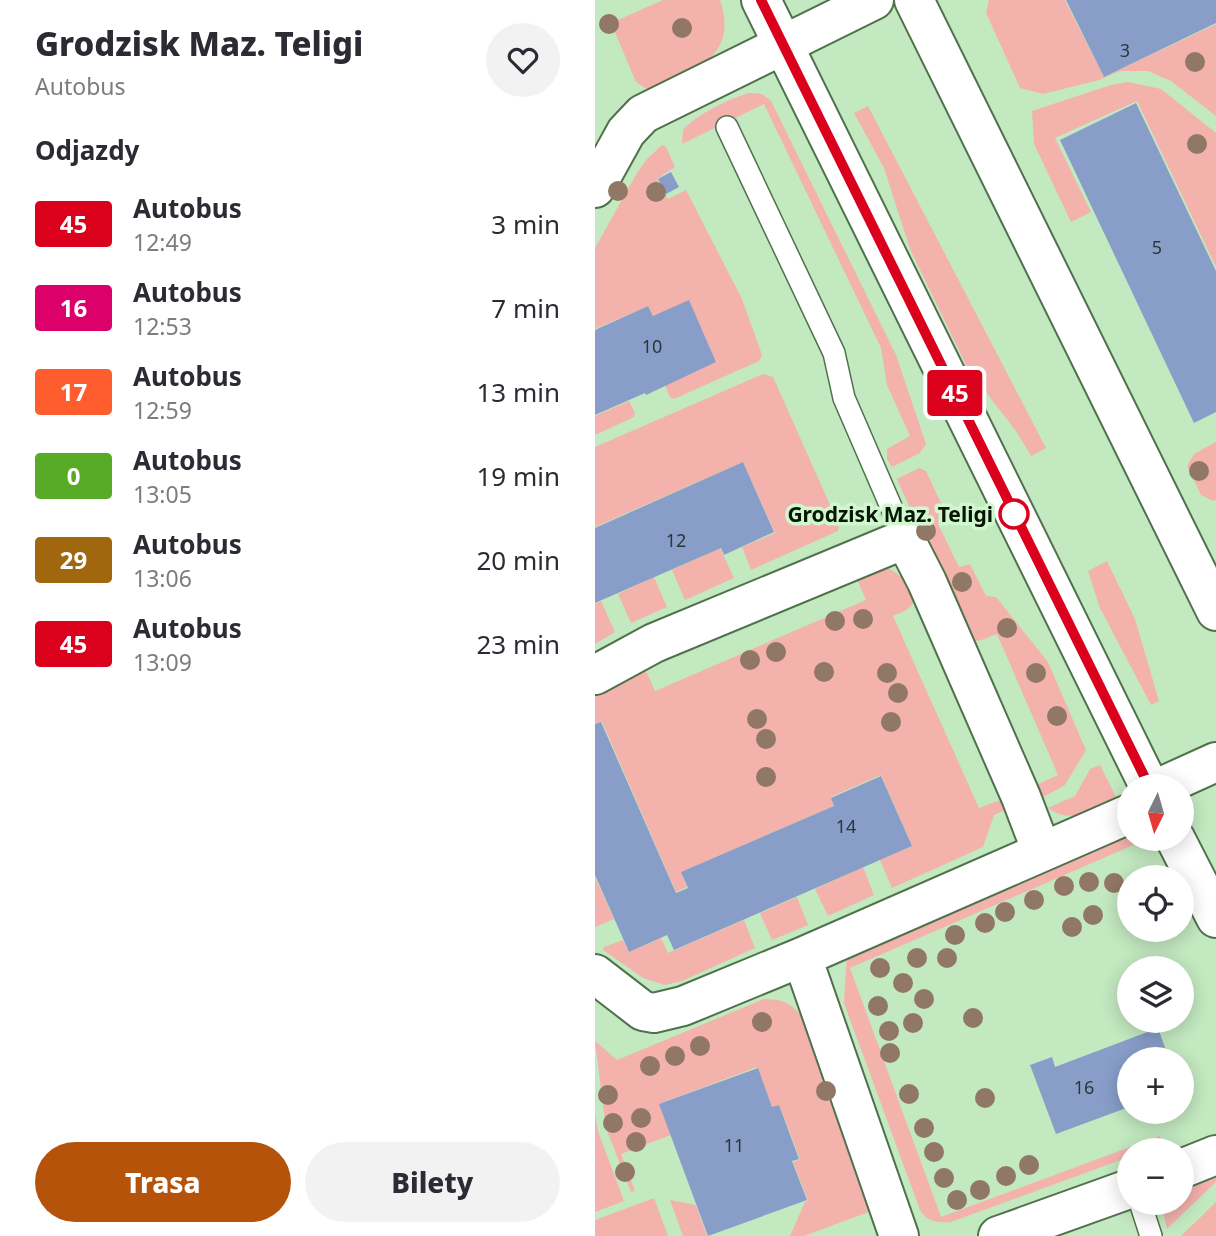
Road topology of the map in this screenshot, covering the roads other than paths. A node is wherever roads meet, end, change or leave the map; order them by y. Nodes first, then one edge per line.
1 (761, 0) edge
2 (874, 0) edge
3 (914, 0) edge
4 (783, 45) junction
5 (727, 127) dead end
6 (595, 188) edge
7 (905, 539) junction
8 (1216, 611) edge
9 (595, 675) edge
10 (1216, 762) edge
11 (1143, 774) edge
12 (1190, 774) edge
13 (1117, 819) edge
14 (1182, 851) edge
15 (1042, 852) junction
16 (1216, 918) edge
17 (802, 957) junction
18 (595, 974) edge
19 (1216, 1155) edge
20 (1194, 1164) edge
21 (1117, 1193) edge
22 (1144, 1215) edge
23 (899, 1236) edge
24 (998, 1236) edge
25 (1151, 1236) edge

1 - 4 street
2 - 4 street
3 - 8 street
4 - 6 street
4 - 11 street
5 - 7 lane
7 - 9 street
7 - 15 street
10 - 12 street
13 - 15 street
14 - 16 street
15 - 17 street
17 - 18 street
17 - 23 street
19 - 20 street
21 - 24 street
22 - 25 lane

